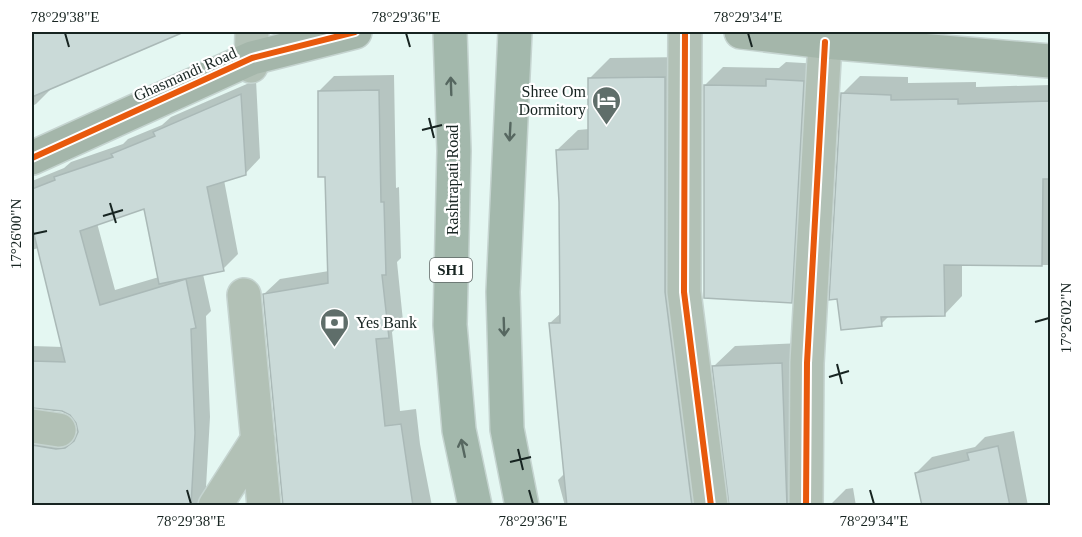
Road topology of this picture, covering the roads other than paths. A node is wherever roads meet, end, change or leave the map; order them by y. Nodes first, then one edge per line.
1 (355, 32) edge
2 (450, 32) edge
3 (515, 32) edge
4 (684, 32) edge
5 (741, 32) edge
6 (825, 42) junction
7 (252, 52) edge
8 (1050, 61) edge
9 (32, 158) edge
10 (244, 295) dead end
11 (258, 439) junction
12 (215, 506) edge
13 (264, 506) edge
14 (475, 506) edge
15 (522, 506) edge
16 (711, 506) edge
17 (806, 506) edge

1 - 7 street, Ghasmandi Road
14 -> 2 main road, Rashtrapati Road / SH1
3 -> 15 main road
4 - 16 street
5 - 6 street
6 - 8 street
6 - 17 street
7 - 9 street, Ghasmandi Road
10 - 11 street
11 - 12 street
11 - 13 street

